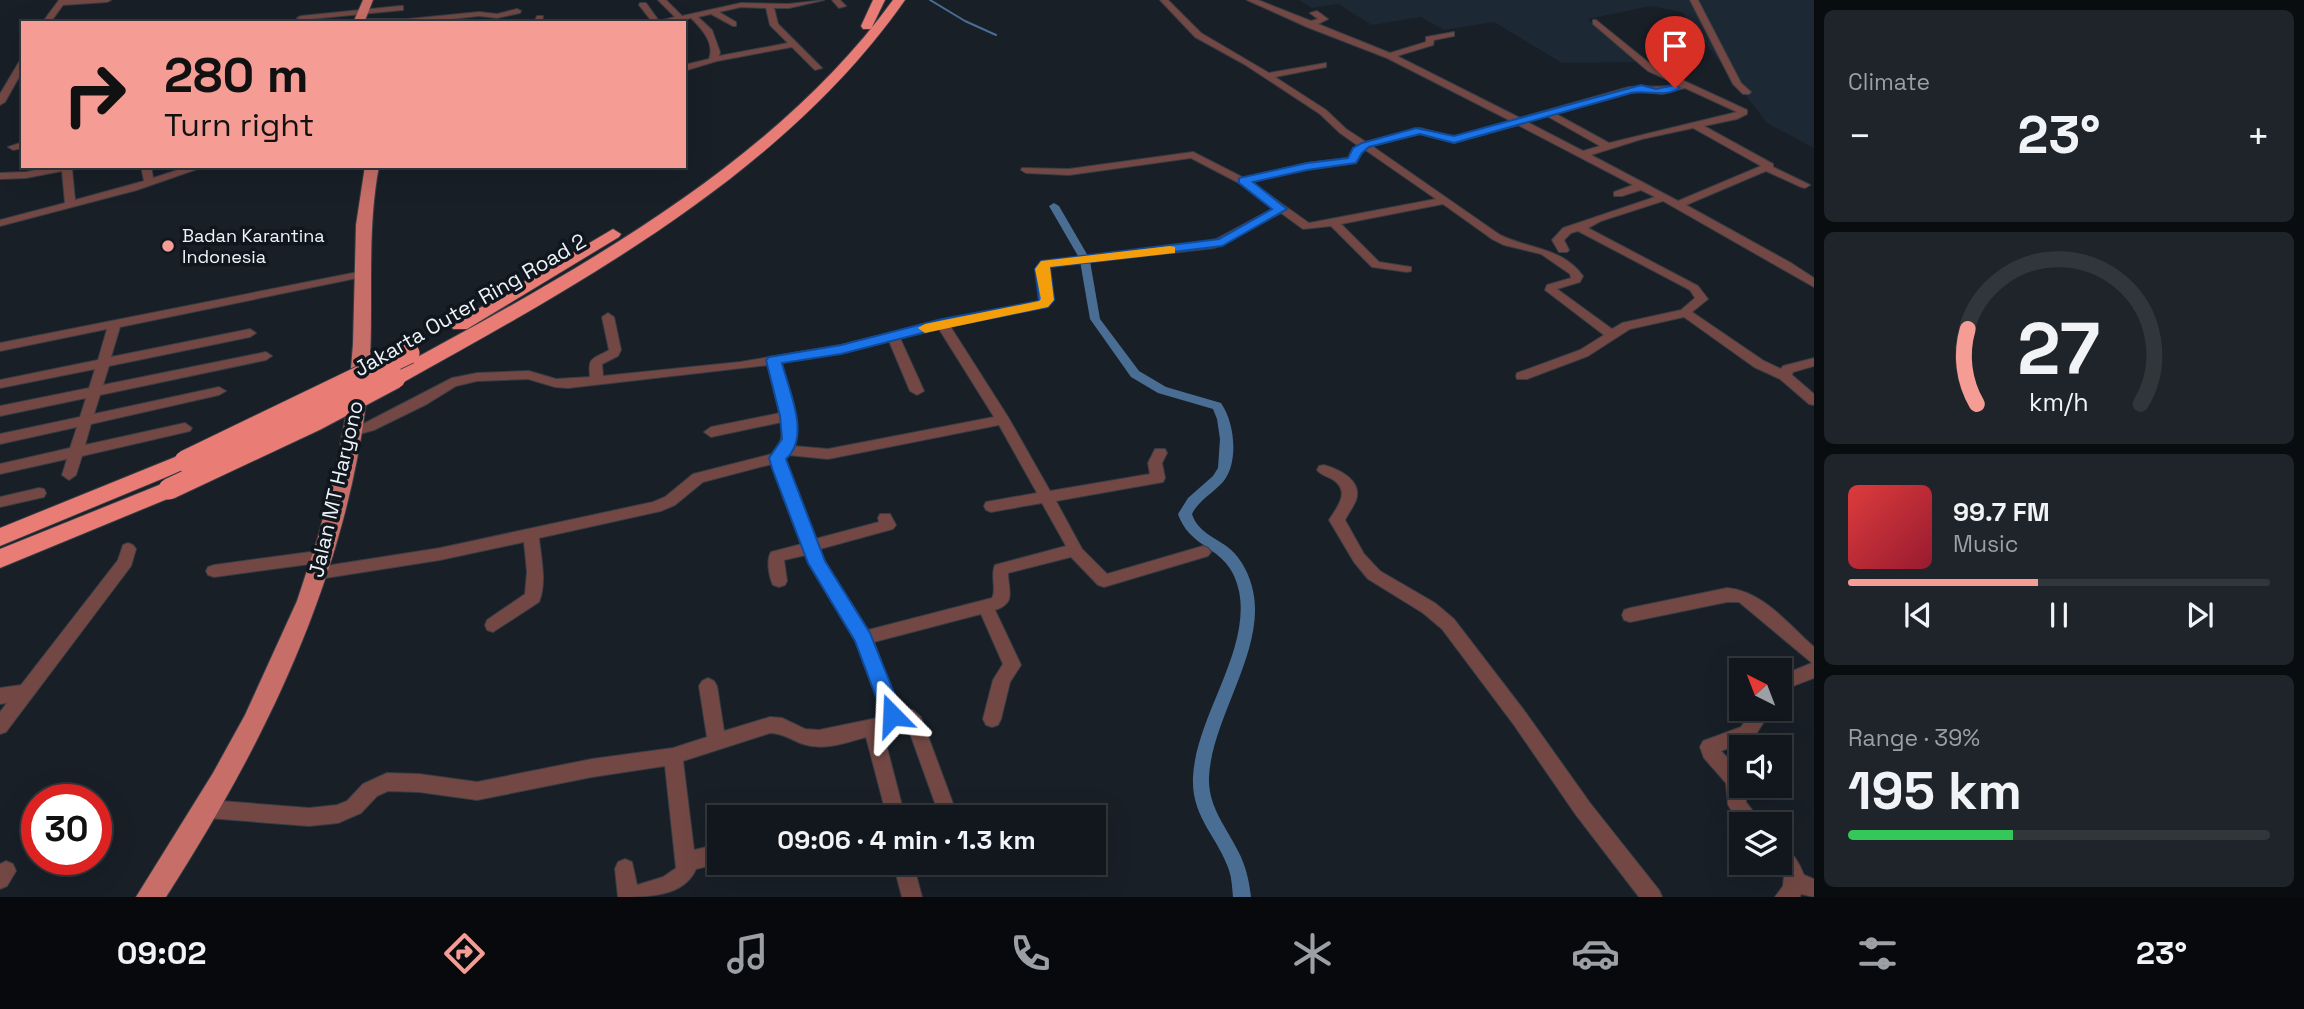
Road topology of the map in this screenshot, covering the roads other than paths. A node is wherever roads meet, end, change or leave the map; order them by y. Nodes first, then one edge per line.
1 (107, 0) edge
2 (368, 0) edge
3 (662, 0) edge
4 (820, 0) edge
5 (879, 0) edge
6 (885, 0) edge
7 (899, 0) edge
8 (1164, 0) edge
9 (1251, 0) edge
10 (1694, 0) edge
11 (62, 2) edge
12 (764, 3) edge
13 (643, 5) dead end
14 (400, 8) dead end
15 (517, 11) dead end
16 (711, 11) junction
17 (1314, 13) dead end
18 (692, 15) junction
19 (360, 17) edge
20 (301, 18) dead end
21 (680, 18) junction
22 (48, 21) edge
23 (656, 21) edge
24 (667, 21) edge
25 (1596, 22) dead end
26 (733, 24) dead end
27 (1310, 25) junction
28 (867, 26) junction
29 (1451, 34) dead end
30 (795, 44) junction
31 (1390, 56) junction
32 (715, 59) junction
33 (21, 65) edge
34 (1323, 65) dead end
35 (686, 67) edge
36 (818, 68) dead end
37 (1266, 76) junction
38 (1686, 85) junction
39 (0, 102) edge
40 (1725, 102) junction
41 (1549, 114) junction
42 (1518, 121) junction
43 (1696, 125) junction
44 (1366, 145) junction
45 (1607, 146) junction
46 (1582, 155) junction
47 (65, 168) edge
48 (71, 168) edge
49 (146, 168) edge
50 (195, 168) edge
51 (372, 168) edge
52 (1767, 168) junction
53 (1026, 170) dead end
54 (0, 176) edge
55 (1243, 181) junction
56 (149, 183) junction
57 (1805, 185) dead end
58 (1641, 186) junction
59 (1618, 194) dead end
60 (1663, 198) junction
61 (1445, 200) junction
62 (70, 203) junction
63 (1678, 205) junction
64 (1280, 209) junction
65 (1333, 222) junction
66 (0, 223) edge
67 (1580, 228) junction
68 (1563, 250) dead end
69 (1407, 269) dead end
70 (363, 274) junction
71 (1814, 283) edge
72 (1686, 313) junction
73 (608, 317) dead end
74 (115, 324) junction
75 (942, 324) junction
76 (250, 333) dead end
77 (1611, 334) junction
78 (893, 337) junction
79 (0, 347) edge
80 (266, 356) dead end
81 (774, 360) junction
82 (1814, 362) edge
83 (103, 363) junction
84 (1522, 376) dead end
85 (1785, 376) junction
86 (597, 380) junction
87 (0, 384) edge
88 (96, 391) junction
89 (219, 391) dead end
90 (917, 391) dead end
91 (1814, 401) edge
92 (0, 411) edge
93 (788, 416) junction
94 (88, 420) junction
95 (1003, 420) junction
96 (185, 428) dead end
97 (353, 431) junction
98 (711, 432) dead end
99 (0, 439) edge
100 (77, 452) junction
101 (1160, 453) dead end
102 (782, 454) junction
103 (0, 469) edge
104 (1324, 470) dead end
105 (69, 475) dead end
106 (39, 493) dead end
107 (1046, 497) junction
108 (0, 502) edge
109 (991, 506) dead end
110 (885, 518) dead end
111 (530, 535) junction
112 (0, 537) edge
113 (811, 547) junction
114 (128, 549) dead end
115 (1073, 550) junction
116 (1203, 552) dead end
117 (0, 559) edge
118 (322, 565) junction
119 (214, 571) dead end
120 (779, 582) dead end
121 (986, 607) junction
122 (1630, 615) dead end
123 (493, 625) dead end
124 (864, 638) junction
125 (1814, 657) edge
126 (1814, 670) edge
127 (1792, 679) edge
128 (708, 686) dead end
129 (27, 692) junction
130 (0, 696) edge
131 (992, 719) dead end
132 (887, 720) junction
133 (1755, 721) edge
134 (0, 726) edge
135 (717, 741) junction
136 (673, 756) junction
137 (893, 805) edge
138 (945, 805) edge
139 (208, 809) junction
140 (1743, 812) edge
141 (707, 857) edge
142 (686, 862) junction
143 (625, 869) dead end
144 (1792, 871) edge
145 (904, 875) edge
146 (1798, 890) edge
147 (150, 897) edge
148 (631, 897) edge
149 (912, 897) edge
150 (1652, 897) edge

1 - 11 street
2 - 19 main road
3 - 21 street
4 - 12 street
5 - 28 highway
6 - 28 highway, Jakarta Outer Ring Road 2
7 - 117 highway, Jakarta Outer Ring Road 2, bridge
8 - 37 street
9 - 27 street
10 - 40 street
11 - 22 street
12 - 16 street
12 - 30 street
13 - 23 street
14 - 19 street
15 - 19 street
16 - 18 street
16 - 26 street
17 - 27 street
18 - 21 street
18 - 32 street
19 - 20 street
21 - 24 street
25 - 38 street
27 - 31 street
28 - 112 highway, Jakarta Outer Ring Road 2, bridge
29 - 31 street
30 - 32 street
30 - 36 street
31 - 42 street
32 - 35 street
33 - 39 street
34 - 37 street
37 - 44 street
38 - 40 street
38 - 41 street
40 - 43 street
41 - 42 street
41 - 45 street
42 - 44 street
42 - 46 street
43 - 45 street
43 - 52 street
44 - 55 street
44 - 61 street
45 - 46 street
46 - 58 street
47 - 54 street
48 - 62 street
49 - 56 street
50 - 56 street
51 - 70 main road, Jalan MT Haryono
52 - 57 street
52 - 63 street
53 - 55 street
55 - 64 street
56 - 62 street
58 - 59 street
58 - 60 street
60 - 63 street
60 - 67 street
61 - 65 street
61 - 77 street
62 - 66 street
63 - 71 street
64 - 65 street
64 - 75 street
65 - 69 street
67 - 68 street
67 - 72 street
70 - 74 street
70 - 97 main road, Jalan MT Haryono
72 - 77 street
72 - 85 street
73 - 86 street
74 - 79 street
74 - 83 street
75 - 78 street
75 - 95 street
76 - 83 street
77 - 84 street
78 - 81 street
78 - 90 street
80 - 88 street
81 - 86 street
81 - 93 street
82 - 85 street
83 - 87 street
83 - 88 street
85 - 91 street
86 - 97 street
88 - 92 street
88 - 94 street
89 - 94 street
93 - 98 street
93 - 102 street
94 - 99 street
94 - 100 street
95 - 102 street
95 - 107 street
96 - 100 street
97 - 118 main road, Jalan MT Haryono
100 - 103 street
100 - 105 street
101 - 107 street
102 - 111 street
102 - 113 street
104 - 150 street
106 - 108 street
107 - 109 street
107 - 115 street
110 - 113 street
111 - 118 street
111 - 123 street
113 - 120 street
113 - 124 street
114 - 129 street
115 - 116 street
115 - 121 street
118 - 119 street
118 - 139 main road, Jalan MT Haryono
121 - 124 street
121 - 131 street
122 - 125 street
124 - 132 street
126 - 127 street
128 - 135 street
129 - 130 street
129 - 134 street
132 - 135 street
132 - 137 street
132 - 138 street
133 - 140 street
135 - 136 street
136 - 139 street
136 - 142 street
139 - 147 main road, Jalan MT Haryono
141 - 142 street
142 - 148 street
143 - 148 street
144 - 146 street
145 - 149 street

